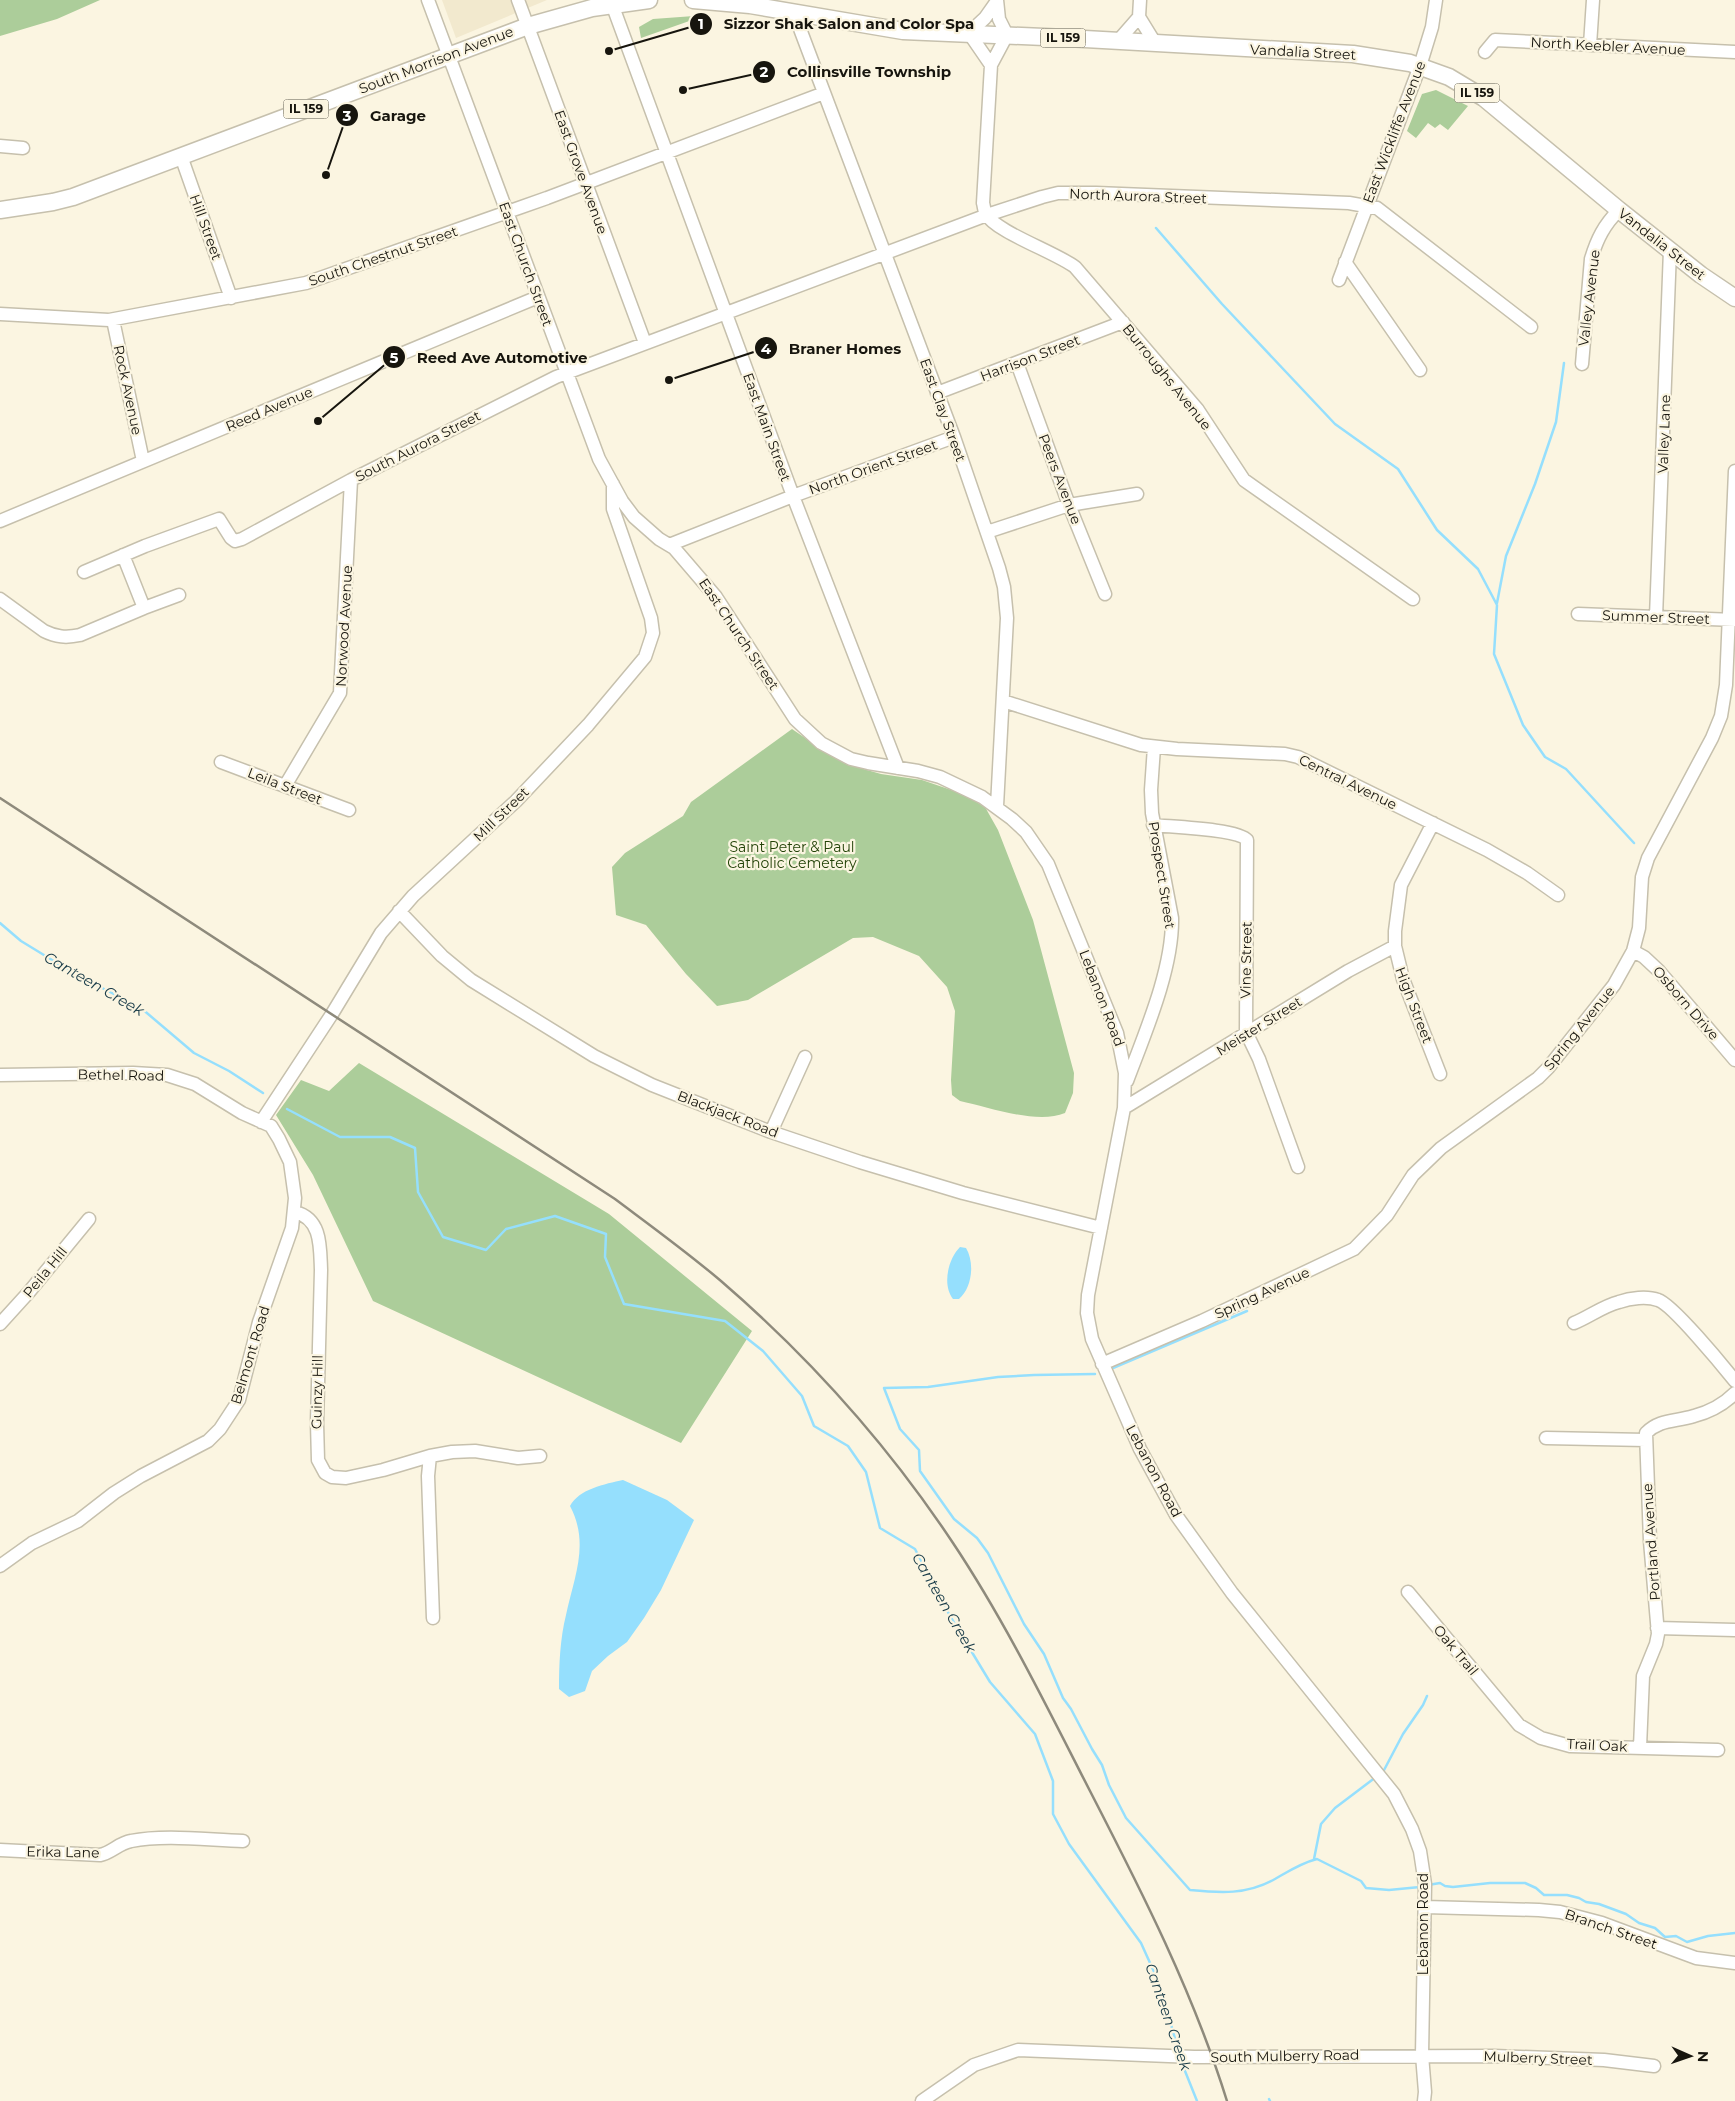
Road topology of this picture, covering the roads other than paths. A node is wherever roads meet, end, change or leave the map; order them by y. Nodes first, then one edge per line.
1 (428, 0) edge
2 (518, 0) edge
3 (649, 0) edge
4 (693, 0) edge
5 (1140, 0) edge
6 (1436, 0) edge
7 (1593, 0) edge
8 (997, 1) edge
9 (611, 2) edge
10 (792, 6) edge
11 (1139, 17) junction
12 (528, 26) junction
13 (969, 33) junction
14 (1008, 35) junction
15 (1118, 41) junction
16 (1155, 43) junction
17 (1590, 45) junction
18 (1485, 52) dead end
19 (1735, 52) edge
20 (448, 56) junction
21 (991, 65) junction
22 (1420, 66) junction
23 (824, 94) junction
24 (0, 146) edge
25 (23, 148) dead end
26 (667, 154) junction
27 (181, 156) junction
28 (585, 184) junction
29 (1367, 205) junction
30 (0, 210) edge
31 (1619, 210) junction
32 (507, 212) junction
33 (987, 215) junction
34 (1670, 250) junction
35 (884, 253) junction
36 (1345, 262) junction
37 (1339, 280) dead end
38 (538, 296) junction
39 (232, 298) junction
40 (1735, 298) edge
41 (726, 313) junction
42 (0, 314) edge
43 (113, 320) junction
44 (1122, 322) junction
45 (1530, 327) dead end
46 (645, 343) junction
47 (1017, 363) junction
48 (1582, 364) dead end
49 (1420, 370) dead end
50 (566, 373) junction
51 (937, 393) junction
52 (954, 437) junction
53 (143, 461) junction
54 (1735, 471) edge
55 (351, 480) junction
56 (613, 484) junction
57 (1137, 494) dead end
58 (793, 496) junction
59 (1069, 504) junction
60 (0, 520) edge
61 (987, 532) junction
62 (669, 545) junction
63 (123, 555) junction
64 (84, 572) dead end
65 (1105, 594) dead end
66 (179, 595) dead end
67 (1413, 600) dead end
68 (5, 603) edge
69 (144, 608) junction
70 (1578, 614) dead end
71 (1656, 617) junction
72 (1732, 620) edge
73 (1003, 701) junction
74 (1154, 747) junction
75 (221, 762) dead end
76 (898, 768) junction
77 (285, 786) junction
78 (997, 806) junction
79 (349, 810) dead end
80 (1433, 823) junction
81 (1154, 826) junction
82 (1558, 894) dead end
83 (400, 911) junction
84 (1395, 946) junction
85 (1633, 951) junction
86 (1247, 1034) junction
87 (806, 1057) dead end
88 (1735, 1060) edge
89 (1440, 1074) dead end
90 (0, 1075) edge
91 (1125, 1086) junction
92 (1124, 1108) junction
93 (261, 1122) junction
94 (771, 1132) junction
95 (1298, 1166) dead end
96 (295, 1212) junction
97 (89, 1219) dead end
98 (1101, 1228) junction
99 (1574, 1323) dead end
100 (0, 1324) edge
101 (1102, 1364) junction
102 (1735, 1381) edge
103 (1735, 1394) edge
104 (1546, 1438) dead end
105 (1646, 1440) junction
106 (430, 1456) junction
107 (540, 1456) dead end
108 (0, 1566) edge
109 (1408, 1592) dead end
110 (433, 1618) dead end
111 (1658, 1628) junction
112 (1735, 1630) edge
113 (1505, 1708) joint
114 (1640, 1747) junction
115 (1718, 1750) dead end
116 (243, 1841) dead end
117 (0, 1850) edge
118 (1425, 1907) junction
119 (1735, 1963) edge
120 (1422, 2055) junction
121 (1654, 2066) dead end
122 (922, 2101) edge
123 (1424, 2101) edge

1 - 20 street, East Church Street
2 - 12 street, East Grove Avenue
3 - 9 main road, South Morrison Avenue / IL 159
4 - 10 main road, IL 159
5 - 11 street
6 - 22 street, East Wickliffe Avenue
7 - 17 street
8 - 13 street
8 - 14 street
9 - 12 main road, South Morrison Avenue / IL 159
9 - 26 street, East Main Street
10 - 13 main road, Vandalia Street / IL 159
10 - 23 street, East Clay Street
11 - 15 street
11 - 16 street
12 - 20 main road, South Morrison Avenue / IL 159
12 - 28 street, East Grove Avenue
13 - 14 main road, Vandalia Street / IL 159
13 - 21 street
14 - 15 main road, Vandalia Street / IL 159
14 - 21 street
15 - 16 main road, Vandalia Street / IL 159
16 - 22 main road, Vandalia Street / IL 159
17 - 18 street, North Keebler Avenue
17 - 19 street, North Keebler Avenue
20 - 27 main road, South Morrison Avenue / IL 159
20 - 32 street, East Church Street
21 - 33 street
22 - 29 street, East Wickliffe Avenue
22 - 31 main road, Vandalia Street / IL 159
23 - 26 street, South Chestnut Street
23 - 35 street, East Clay Street
24 - 25 street
26 - 28 street, South Chestnut Street
26 - 41 street, East Main Street
27 - 30 main road, South Morrison Avenue / IL 159
27 - 39 street, Hill Street
28 - 32 street, South Chestnut Street
28 - 46 street, East Grove Avenue
29 - 33 street, North Aurora Street
29 - 36 street, East Wickliffe Avenue
29 - 45 street, North Aurora Street
31 - 34 main road, Vandalia Street / IL 159
31 - 48 street, Valley Avenue
32 - 38 street, East Church Street
32 - 39 street, South Chestnut Street
33 - 35 street, North Aurora Street
33 - 44 street, Burroughs Avenue
34 - 40 main road, Vandalia Street / IL 159
34 - 71 street, Valley Lane
35 - 41 street, North Aurora Street
35 - 51 street, East Clay Street
36 - 37 street, East Wickliffe Avenue
36 - 49 street
38 - 50 street, East Church Street
38 - 53 street, Reed Avenue
39 - 43 street, South Chestnut Street
41 - 46 street, South Aurora Street
41 - 58 street, East Main Street
42 - 43 street, South Chestnut Street
43 - 53 street, Rock Avenue
44 - 47 street, Harrison Street
44 - 67 street, Burroughs Avenue
46 - 50 street, South Aurora Street
47 - 51 street, Harrison Street
47 - 59 street, Peers Avenue
50 - 55 street, South Aurora Street
50 - 56 street, East Church Street
51 - 52 street, East Clay Street
52 - 58 street, North Orient Street
52 - 61 street, East Clay Street
53 - 60 street, Reed Avenue
54 - 72 street, Spring Avenue
55 - 63 street, South Aurora Street
55 - 77 street, Norwood Avenue
56 - 62 street, East Church Street
56 - 83 street, Mill Street
57 - 59 street
58 - 62 street, North Orient Street
58 - 76 street, East Main Street
59 - 61 street
59 - 65 street, Peers Avenue
61 - 73 street, East Clay Street
62 - 76 street, East Church Street
63 - 64 street, South Aurora Street
63 - 69 street
66 - 69 street
68 - 69 street
70 - 71 street, Summer Street
71 - 72 street, Summer Street
72 - 85 street, Spring Avenue
73 - 74 street, Central Avenue
73 - 78 street, East Clay Street
74 - 80 street, Central Avenue
74 - 81 street, Prospect Street
75 - 77 street, Leila Street
76 - 78 street, East Church Street
77 - 79 street, Leila Street
78 - 91 street, Lebanon Road
80 - 82 street, Central Avenue
80 - 84 street, High Street
81 - 86 street, Vine Street
81 - 91 street, Prospect Street
83 - 93 street, Mill Street
83 - 94 street, Blackjack Road
84 - 86 street, Meister Street
84 - 89 street, High Street
85 - 88 street, Osborn Drive
85 - 101 street, Spring Avenue
86 - 92 street, Meister Street
86 - 95 street, Vine Street
87 - 94 street
90 - 93 street, Bethel Road
91 - 92 street, Lebanon Road
92 - 98 street, Lebanon Road
93 - 96 street, Belmont Road
94 - 98 street, Blackjack Road
96 - 106 street, Guinzy Hill
96 - 108 street, Belmont Road
97 - 100 street, Peila Hill
98 - 101 street, Lebanon Road
99 - 102 street
101 - 118 street, Lebanon Road
103 - 105 street
104 - 105 street
105 - 111 street, Portland Avenue
106 - 107 street, Guinzy Hill
106 - 110 street
109 - 113 street, Oak Trail
111 - 112 street
111 - 114 street, Portland Avenue
113 - 114 street, Trail Oak
114 - 115 street, Trail Oak
116 - 117 street, Erika Lane
118 - 119 street, Branch Street
118 - 120 street, Lebanon Road
120 - 121 street, Mulberry Street
120 - 122 street, South Mulberry Road
120 - 123 street, Lebanon Road

